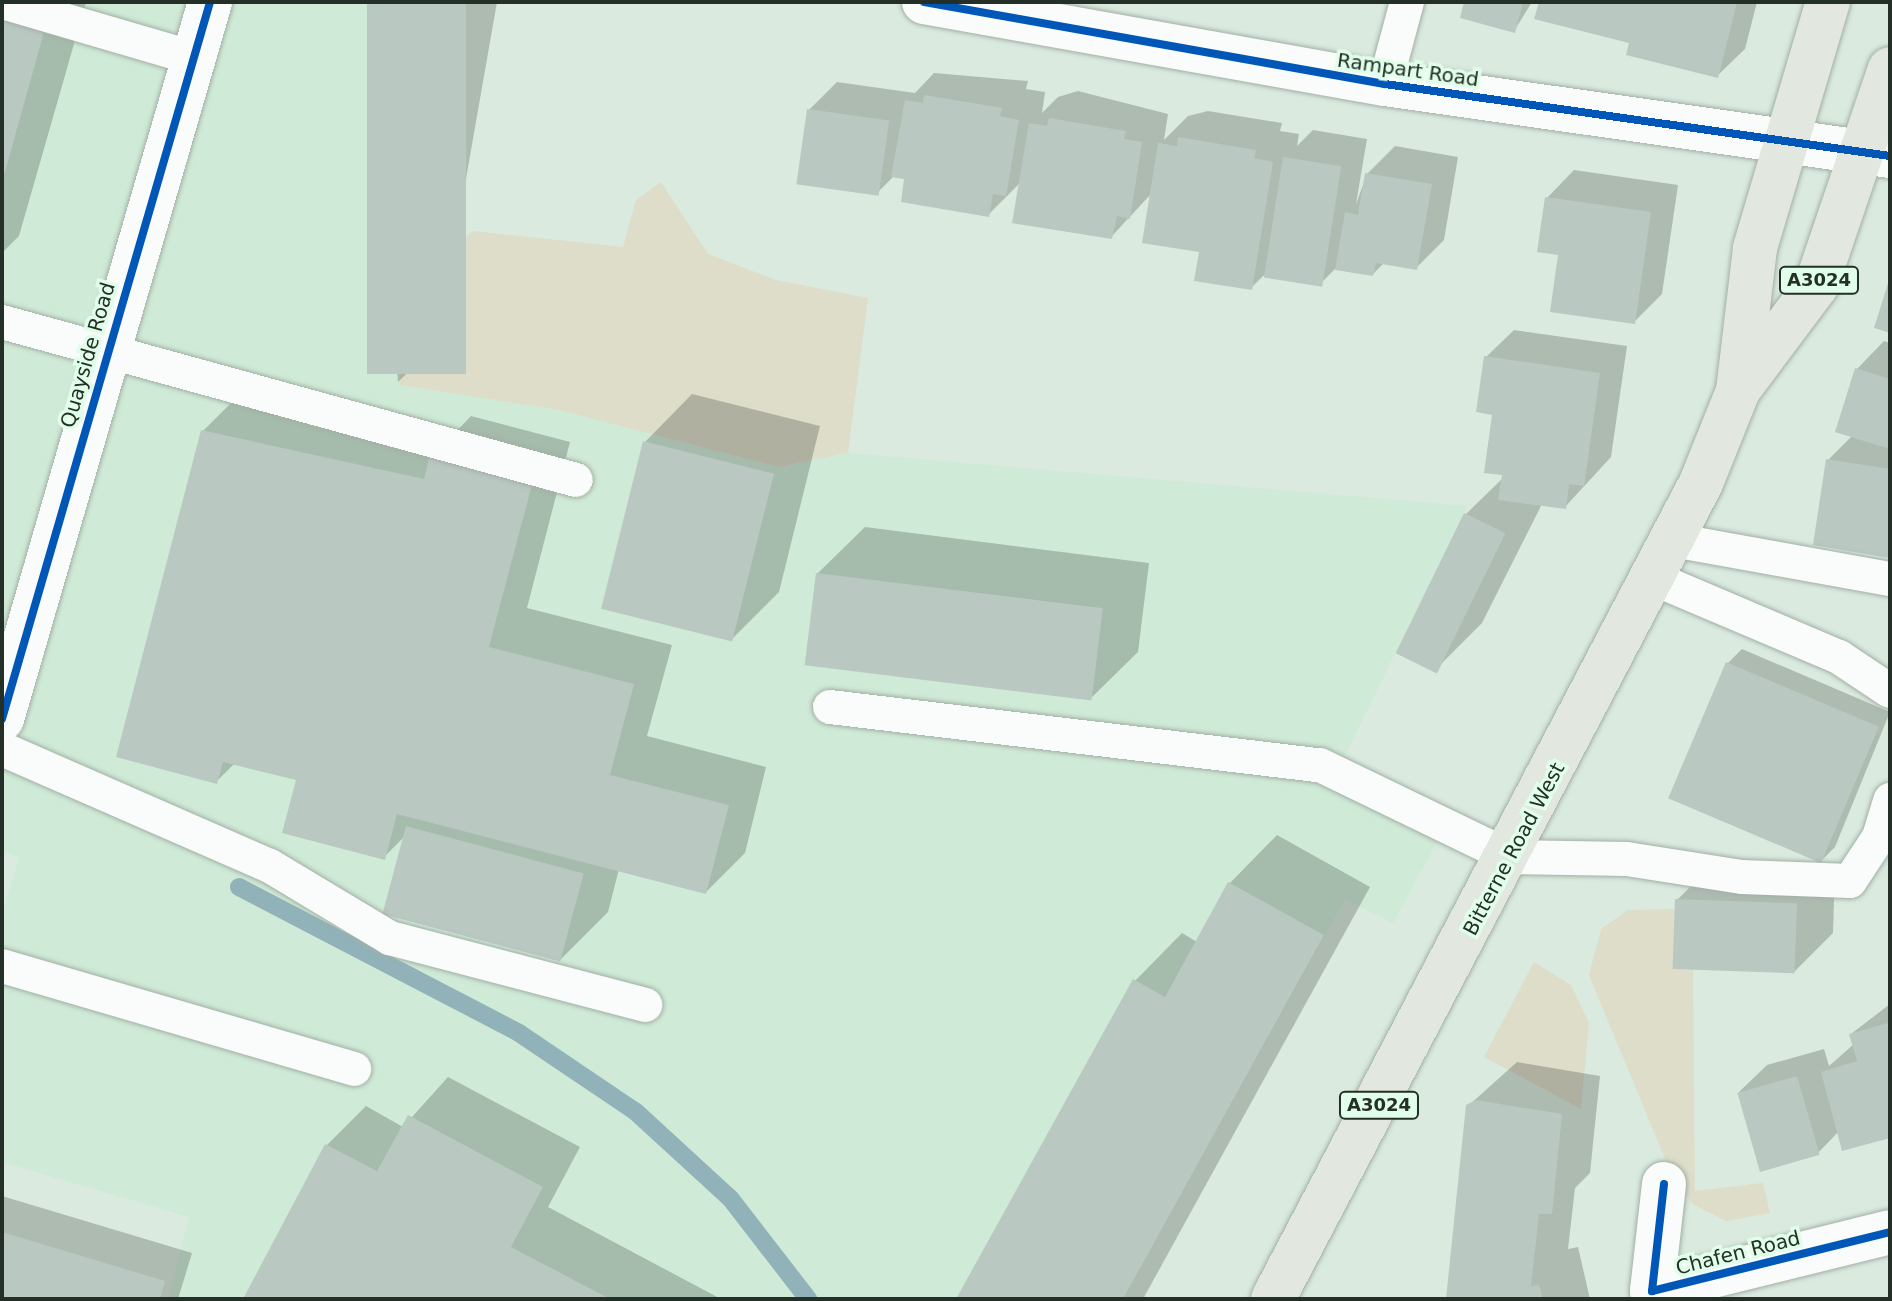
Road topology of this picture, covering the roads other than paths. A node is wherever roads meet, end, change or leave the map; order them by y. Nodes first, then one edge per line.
1 (2, 2) edge
2 (210, 2) edge
3 (1407, 2) edge
4 (1828, 2) edge
5 (947, 4) edge
6 (194, 58) junction
7 (1890, 69) edge
8 (1385, 84) junction
9 (1788, 139) junction
10 (1879, 153) edge
11 (2, 322) edge
12 (105, 349) junction
13 (1738, 391) junction
14 (576, 480) dead end
15 (1673, 540) junction
16 (1655, 579) junction
17 (1890, 579) edge
18 (9, 666) edge
19 (1890, 691) edge
20 (830, 707) dead end
21 (2, 719) edge
22 (2, 749) edge
23 (1890, 800) edge
24 (1510, 857) junction
25 (2, 966) edge
26 (645, 1005) dead end
27 (354, 1069) dead end
28 (1664, 1184) dead end
29 (1890, 1232) edge
30 (1651, 1295) edge
31 (1273, 1299) edge

1 - 6 lane
2 - 6 street, Quayside Road
3 - 8 lane
4 - 9 main road, Bitterne Road West / A3024
5 - 8 street, Rampart Road
6 - 12 street, Quayside Road
7 - 10 main road, Bitterne Road West / A3024
8 - 9 street, Rampart Road
9 - 10 street, Rampart Road
9 - 13 main road, Bitterne Road West / A3024
10 - 13 main road, Bitterne Road West / A3024
11 - 12 lane
12 - 14 lane
12 - 18 street, Quayside Road
13 - 15 main road, Bitterne Road West / A3024
15 - 16 main road, Bitterne Road West / A3024
15 - 17 lane
16 - 19 lane
16 - 24 main road, Bitterne Road West / A3024
18 - 21 street, Quayside Road
20 - 24 lane
22 - 26 lane
23 - 24 lane
24 - 31 main road, Bitterne Road West / A3024
25 - 27 lane
28 - 30 street, Chafen Road
29 - 30 street, Chafen Road

